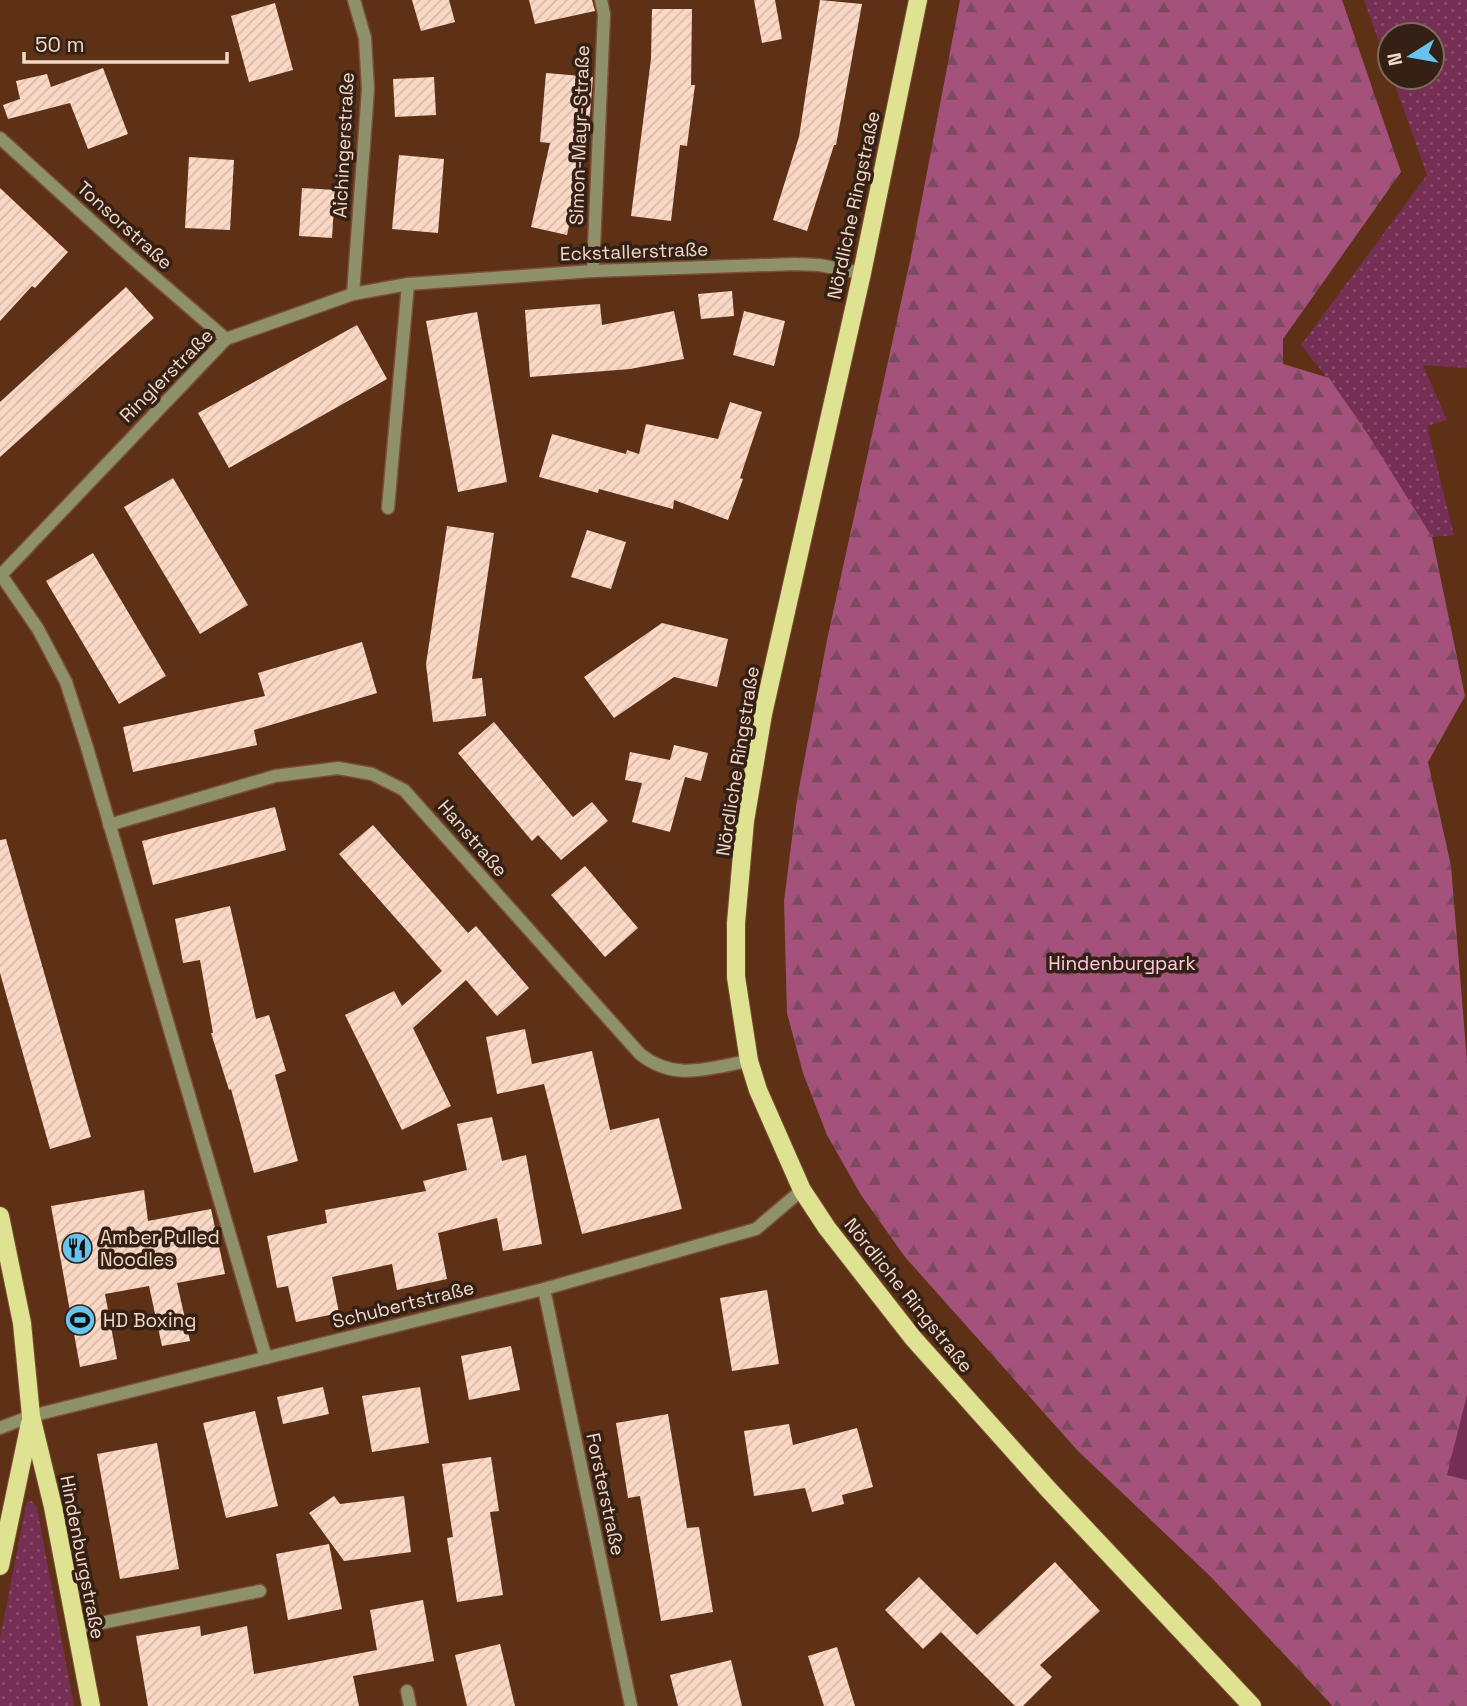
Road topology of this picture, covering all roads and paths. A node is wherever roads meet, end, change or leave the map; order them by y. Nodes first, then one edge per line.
1 (354, 0) edge
2 (601, 0) edge
3 (918, 0) edge
4 (0, 138) edge
5 (593, 271) junction
6 (862, 272) junction
7 (408, 284) junction
8 (353, 294) junction
9 (226, 339) junction
10 (388, 508) dead end
11 (0, 576) edge
12 (109, 825) junction
13 (749, 1061) junction
14 (802, 1191) junction
15 (0, 1216) edge
16 (544, 1289) junction
17 (266, 1358) junction
18 (31, 1416) junction
19 (0, 1428) edge
20 (0, 1566) edge
21 (260, 1591) dead end
22 (76, 1628) junction
23 (407, 1691) dead end
24 (1253, 1704) edge
25 (91, 1706) edge
26 (410, 1706) edge
27 (631, 1706) edge

1 - 8 street, Aichingerstraße
2 - 5 street, Simon-Mayr-Straße
3 - 6 main road, Nördliche Ringstraße
4 - 9 street, Tonsorstraße
5 - 6 street, Eckstallerstraße
5 - 7 street, Eckstallerstraße
6 - 13 main road, Nördliche Ringstraße
7 - 8 street, Ringlerstraße
7 - 10 street
8 - 9 street, Ringlerstraße
9 - 11 street, Ringlerstraße
11 - 12 street
12 - 13 street, Hanstraße
12 - 17 street
13 - 14 main road, Nördliche Ringstraße
14 - 16 street, Schubertstraße
14 - 24 main road, Nördliche Ringstraße
15 - 18 main road, Hindenburgstraße
16 - 17 street, Schubertstraße
16 - 27 street, Forsterstraße
17 - 18 street, Schubertstraße
18 - 19 street, Schubertstraße
18 - 20 main road, Hindenburgstraße
18 - 22 main road, Hindenburgstraße
21 - 22 street
22 - 25 main road, Hindenburgstraße
23 - 26 street

